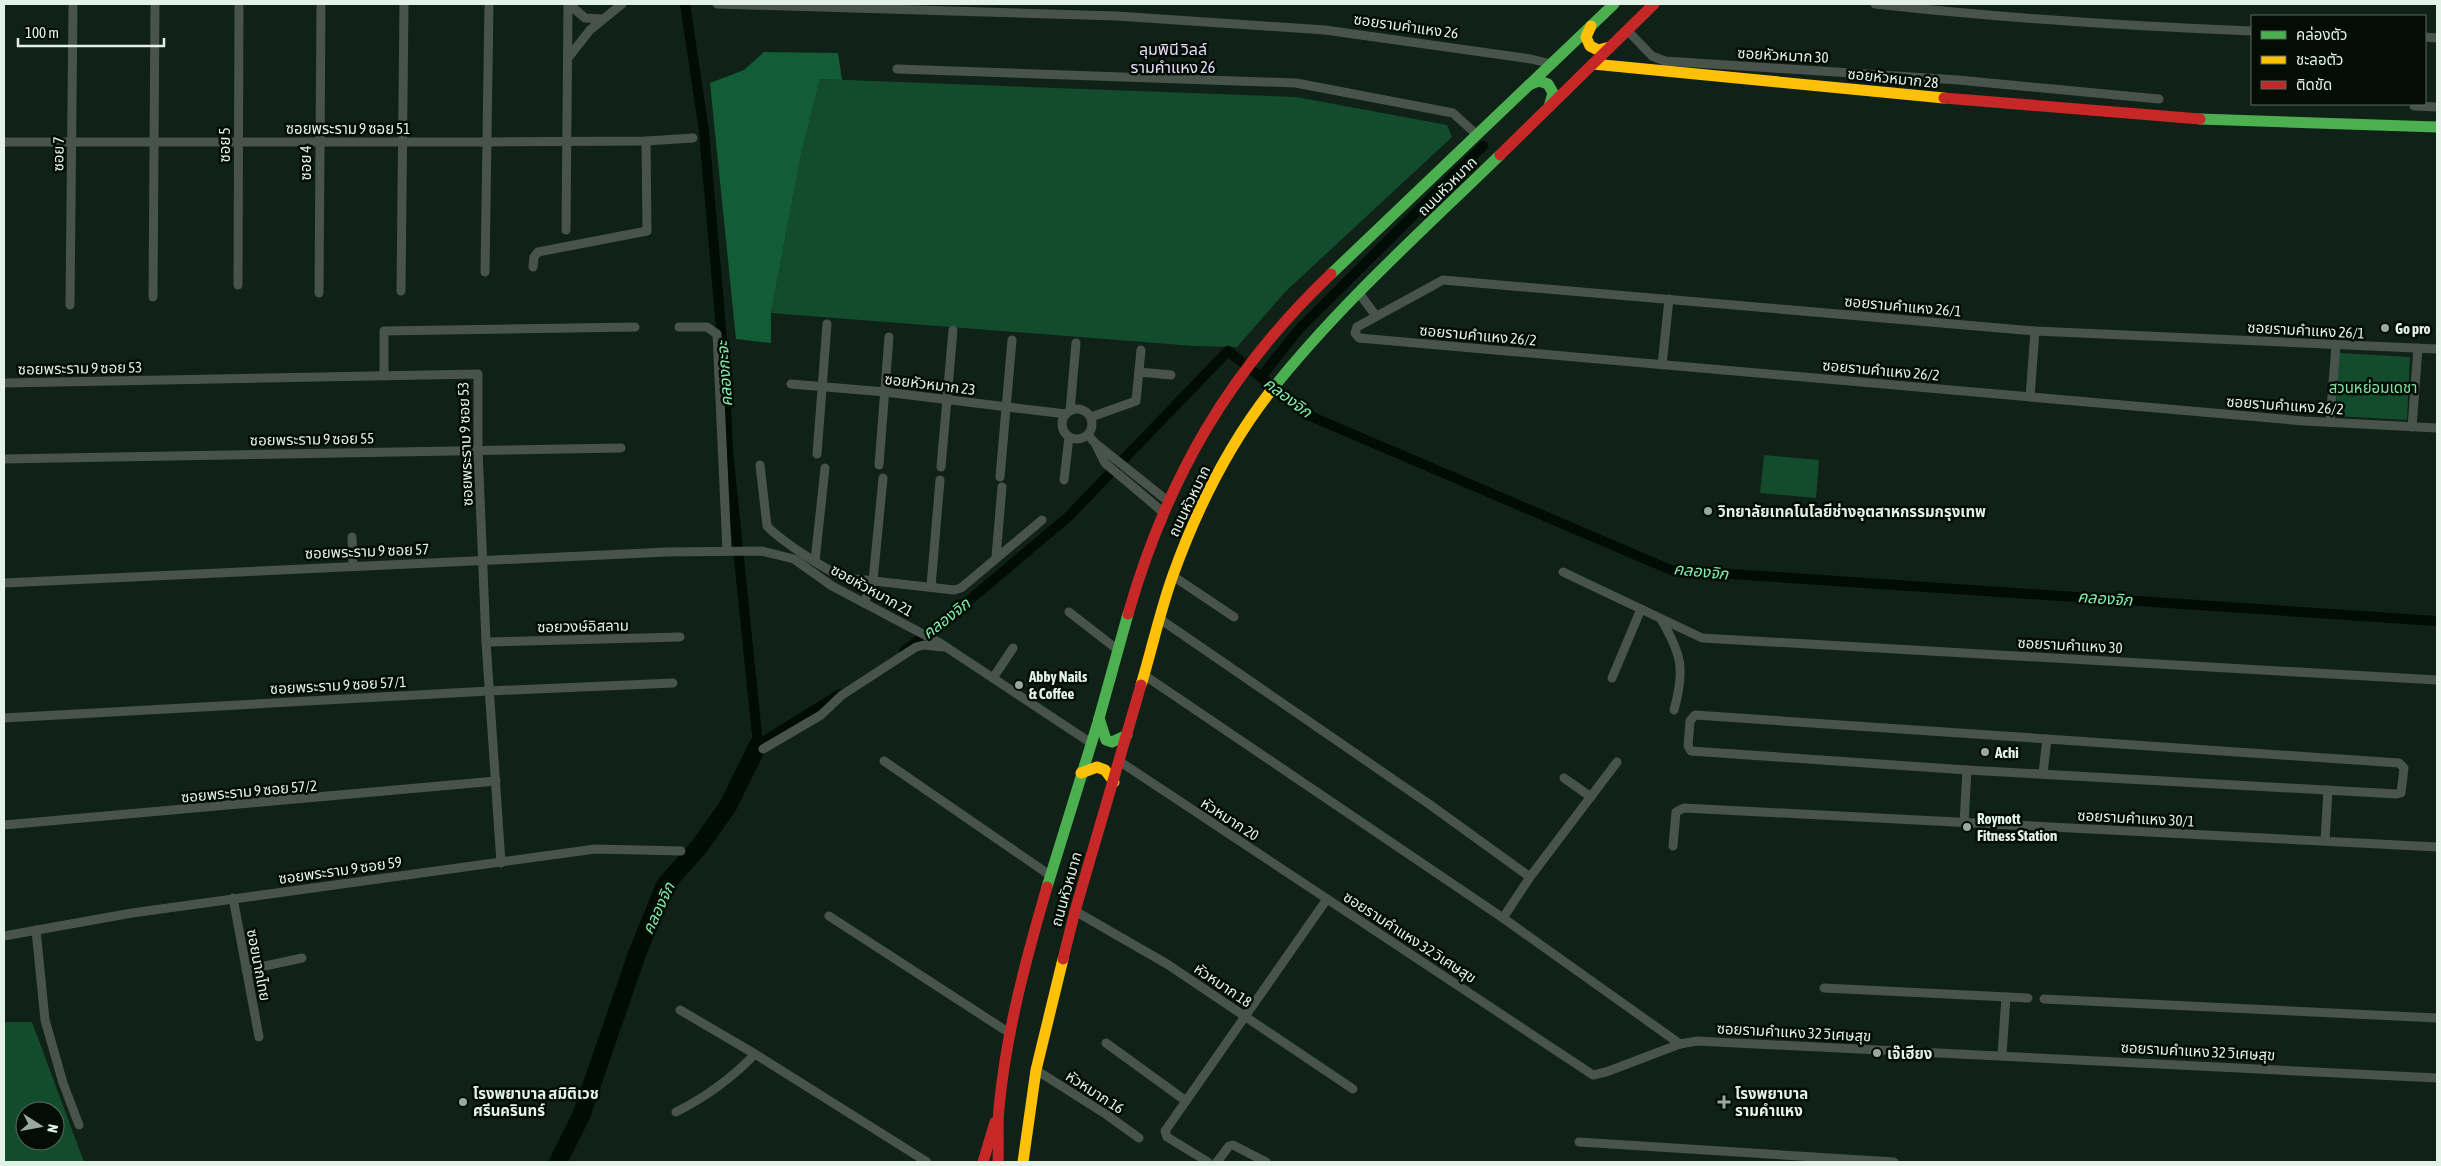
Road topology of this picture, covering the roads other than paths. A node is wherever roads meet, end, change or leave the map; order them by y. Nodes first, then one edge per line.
1 (73, 4) edge
2 (155, 4) edge
3 (239, 4) edge
4 (321, 4) edge
5 (404, 4) edge
6 (489, 4) edge
7 (568, 4) edge
8 (622, 4) edge
9 (717, 4) edge
10 (1614, 4) edge
11 (1654, 4) edge
12 (1875, 4) edge
13 (601, 19) junction
14 (1591, 26) junction
15 (1627, 30) junction
16 (2251, 31) edge
17 (1610, 47) junction
18 (568, 58) junction
19 (1551, 64) junction
20 (1593, 64) junction
21 (897, 70) dead end
22 (1528, 85) junction
23 (2159, 99) dead end
24 (2414, 106) dead end
25 (1549, 107) junction
26 (2437, 107) edge
27 (2437, 127) edge
28 (1476, 134) junction
29 (693, 138) dead end
30 (567, 141) junction
31 (646, 141) junction
32 (4, 142) edge
33 (72, 142) junction
34 (154, 142) junction
35 (238, 142) junction
36 (318, 142) junction
37 (403, 142) junction
38 (486, 142) junction
39 (566, 230) dead end
40 (533, 267) dead end
41 (485, 272) dead end
42 (238, 286) dead end
43 (401, 291) dead end
44 (319, 293) dead end
45 (1360, 293) junction
46 (153, 297) dead end
47 (1669, 299) junction
48 (70, 305) dead end
49 (1376, 316) junction
50 (827, 324) dead end
51 (679, 326) dead end
52 (635, 327) dead end
53 (953, 330) dead end
54 (2035, 331) junction
55 (889, 338) dead end
56 (1012, 340) dead end
57 (1076, 343) dead end
58 (2336, 345) junction
59 (2418, 348) junction
60 (2437, 349) edge
61 (1141, 350) dead end
62 (1662, 365) junction
63 (1139, 372) junction
64 (1171, 375) dead end
65 (384, 376) junction
66 (4, 383) edge
67 (791, 384) dead end
68 (822, 388) junction
69 (885, 392) junction
70 (2030, 397) junction
71 (946, 400) junction
72 (1007, 407) junction
73 (1068, 412) junction
74 (1091, 417) junction
75 (2330, 422) junction
76 (2412, 427) junction
77 (2437, 428) edge
78 (1088, 435) junction
79 (1069, 436) junction
80 (1095, 443) junction
81 (621, 448) dead end
82 (478, 449) junction
83 (817, 454) dead end
84 (4, 459) edge
85 (760, 465) dead end
86 (879, 465) dead end
87 (941, 467) dead end
88 (825, 468) dead end
89 (1000, 477) dead end
90 (883, 478) dead end
91 (940, 480) dead end
92 (1064, 480) dead end
93 (1002, 487) dead end
94 (1169, 502) junction
95 (1164, 513) junction
96 (1042, 520) dead end
97 (352, 537) dead end
98 (729, 551) junction
99 (996, 557) junction
100 (484, 561) junction
101 (815, 561) junction
102 (353, 565) junction
103 (1563, 572) dead end
104 (1173, 576) junction
105 (872, 581) junction
106 (4, 583) edge
107 (931, 586) junction
108 (864, 603) junction
109 (1641, 609) junction
110 (1069, 612) dead end
111 (1234, 617) dead end
112 (1160, 619) junction
113 (1661, 619) junction
114 (680, 638) dead end
115 (486, 642) junction
116 (943, 645) junction
117 (1013, 648) dead end
118 (1118, 650) junction
119 (1144, 674) junction
120 (992, 678) junction
121 (1612, 678) dead end
122 (2437, 680) edge
123 (673, 683) dead end
124 (489, 691) junction
125 (1674, 710) dead end
126 (4, 718) edge
127 (1099, 718) junction
128 (1127, 735) junction
129 (2046, 739) junction
130 (1091, 743) junction
131 (763, 749) dead end
132 (884, 761) dead end
133 (1119, 761) junction
134 (1617, 762) dead end
135 (1967, 770) junction
136 (1081, 773) junction
137 (2044, 773) junction
138 (1564, 778) dead end
139 (496, 781) junction
140 (1114, 782) junction
141 (2328, 790) junction
142 (1591, 797) junction
143 (1964, 823) junction
144 (4, 825) edge
145 (2325, 841) junction
146 (1673, 846) dead end
147 (2437, 847) edge
148 (681, 851) dead end
149 (501, 863) junction
150 (1051, 876) junction
151 (1530, 877) junction
152 (233, 898) junction
153 (1327, 899) junction
154 (1075, 911) junction
155 (829, 916) dead end
156 (1502, 918) junction
157 (36, 930) junction
158 (4, 936) edge
159 (302, 958) dead end
160 (246, 970) junction
161 (1824, 988) dead end
162 (2006, 997) junction
163 (2028, 998) dead end
164 (2044, 999) dead end
165 (680, 1010) dead end
166 (1246, 1017) junction
167 (2437, 1018) edge
168 (1011, 1034) junction
169 (259, 1038) dead end
170 (1106, 1043) dead end
171 (1680, 1044) junction
172 (756, 1054) junction
173 (2002, 1055) junction
174 (1036, 1070) junction
175 (2437, 1078) edge
176 (1353, 1089) dead end
177 (1186, 1101) junction
178 (999, 1108) junction
179 (676, 1112) dead end
180 (79, 1125) dead end
181 (1139, 1138) dead end
182 (1580, 1142) dead end
183 (927, 1162) edge
184 (983, 1162) edge
185 (998, 1162) edge
186 (1024, 1162) edge
187 (1208, 1162) edge
188 (1217, 1162) edge
189 (1266, 1162) edge
190 (1894, 1162) edge

1 - 33 street, ซอย 7
2 - 34 street
3 - 35 street, ซอย 5
4 - 36 street, ซอย 4
5 - 37 street
6 - 38 street
7 - 13 street
7 - 18 street
8 - 13 street
9 - 19 street, ซอยรามคำแหง 26
10 - 14 main road, ถนนหัวหมาก
11 - 15 main road, ถนนหัวหมาก
12 - 16 street
13 - 18 street
14 - 17 main road
14 - 19 main road, ถนนหัวหมาก
15 - 17 main road, ถนนหัวหมาก
15 - 23 street, ซอยหัวหมาก 30
17 - 20 main road, ถนนหัวหมาก
18 - 30 street
19 - 22 main road, ถนนหัวหมาก
20 - 25 main road, ถนนหัวหมาก
20 - 27 main road, ซอยหัวหมาก 28
21 - 28 street
22 - 25 main road
22 - 28 main road, ถนนหัวหมาก
24 - 26 street
25 - 45 main road, ถนนหัวหมาก
28 - 94 main road, ถนนหัวหมาก
29 - 31 street, ซอยพระราม 9 ซอย 51
30 - 31 street, ซอยพระราม 9 ซอย 51
30 - 38 street, ซอยพระราม 9 ซอย 51
30 - 39 street
31 - 40 street
32 - 33 street, ซอยพระราม 9 ซอย 51
33 - 34 street, ซอยพระราม 9 ซอย 51
33 - 48 street, ซอย 7
34 - 35 street, ซอยพระราม 9 ซอย 51
34 - 46 street
35 - 36 street, ซอยพระราม 9 ซอย 51
35 - 42 street, ซอย 5
36 - 37 street, ซอยพระราม 9 ซอย 51
36 - 44 street, ซอย 4
37 - 38 street, ซอยพระราม 9 ซอย 51
37 - 43 street
38 - 41 street
45 - 49 street
45 - 104 main road, ถนนหัวหมาก
47 - 49 street, ซอยรามคำแหง 26/1
47 - 54 street, ซอยรามคำแหง 26/1
47 - 62 street
49 - 62 street, ซอยรามคำแหง 26/2
50 - 68 street
51 - 98 street
52 - 65 street
53 - 71 street
54 - 58 street, ซอยรามคำแหง 26/1
54 - 70 street
55 - 69 street
56 - 72 street
57 - 73 street
58 - 59 street, ซอยรามคำแหง 26/1
58 - 75 street
59 - 60 street, ซอยรามคำแหง 26/1
59 - 76 street
61 - 63 street
62 - 70 street, ซอยรามคำแหง 26/2
63 - 64 street
63 - 74 street
65 - 66 street, ซอยพระราม 9 ซอย 53
65 - 82 street, ซอยพระราม 9 ซอย 53
67 - 68 street, ซอยหัวหมาก 23
68 - 69 street, ซอยหัวหมาก 23
68 - 83 street
69 - 71 street, ซอยหัวหมาก 23
69 - 86 street
70 - 75 street, ซอยรามคำแหง 26/2
71 - 72 street, ซอยหัวหมาก 23
71 - 87 street
72 - 73 street, ซอยหัวหมาก 23
72 - 89 street
73 - 74 street, ซอยหัวหมาก 23
73 - 79 street
74 - 78 street
75 - 76 street, ซอยรามคำแหง 26/2
76 - 77 street, ซอยรามคำแหง 26/2
78 - 79 street
78 - 80 street
79 - 92 street
80 - 94 street
80 - 95 street
81 - 82 street, ซอยพระราม 9 ซอย 55
82 - 84 street, ซอยพระราม 9 ซอย 55
82 - 100 street, ซอยพระราม 9 ซอย 53
85 - 101 street
88 - 101 street
90 - 105 street
91 - 107 street
93 - 99 street
94 - 95 main road, ถนนหัวหมาก
95 - 118 main road, ถนนหัวหมาก
96 - 99 street
97 - 102 street
98 - 100 street, ซอยพระราม 9 ซอย 57
98 - 108 street, ซอยหัวหมาก 21
99 - 107 street
100 - 102 street, ซอยพระราม 9 ซอย 57
100 - 115 street, ซอยพระราม 9 ซอย 53
101 - 105 street
102 - 106 street, ซอยพระราม 9 ซอย 57
103 - 109 street
104 - 111 street
104 - 112 main road, ถนนหัวหมาก
105 - 107 street
105 - 108 street
108 - 116 street, ซอยหัวหมาก 21
109 - 113 street
109 - 121 street
110 - 118 street
112 - 119 main road, ถนนหัวหมาก
112 - 151 street
113 - 122 street, ซอยรามคำแหง 30
113 - 125 street
114 - 115 street, ซอยวงษ์อิสลาม
115 - 124 street, ซอยพระราม 9 ซอย 53
116 - 120 street, ซอยหัวหมาก 21
116 - 131 street
117 - 120 street
118 - 127 main road, ถนนหัวหมาก
119 - 128 main road, ถนนหัวหมาก
119 - 156 street
120 - 130 street, ซอยหัวหมาก 21
123 - 124 street, ซอยพระราม 9 ซอย 57/1
124 - 126 street, ซอยพระราม 9 ซอย 57/1
124 - 139 street, ซอยพระราม 9 ซอย 53
127 - 128 main road
127 - 130 main road, ถนนหัวหมาก
128 - 133 main road, ถนนหัวหมาก
129 - 135 street
129 - 137 street
129 - 141 street
130 - 136 main road, ถนนหัวหมาก
132 - 150 street
133 - 140 main road, ถนนหัวหมาก
133 - 153 street, หัวหมาก 20
134 - 142 street
135 - 137 street
135 - 143 street
136 - 140 main road
136 - 150 main road, ถนนหัวหมาก
137 - 141 street
138 - 142 street
139 - 144 street, ซอยพระราม 9 ซอย 57/2
139 - 149 street, ซอยพระราม 9 ซอย 53
140 - 154 main road, ถนนหัวหมาก
141 - 145 street
142 - 151 street
143 - 145 street, ซอยรามคำแหง 30/1
143 - 146 street, ซอยรามคำแหง 30/1
145 - 147 street, ซอยรามคำแหง 30/1
148 - 149 street, ซอยพระราม 9 ซอย 59
149 - 152 street, ซอยพระราม 9 ซอย 59
150 - 168 main road, ถนนหัวหมาก
151 - 156 street
152 - 157 street, ซอยพระราม 9 ซอย 59
152 - 160 street, ซอยนากไทย
153 - 166 street
153 - 171 street, ซอยรามคำแหง 32 วิเศษสุข
154 - 166 street, หัวหมาก 18
154 - 174 main road, ถนนหัวหมาก
155 - 168 street
156 - 171 street
157 - 158 street, ซอยพระราม 9 ซอย 59
157 - 180 street
159 - 160 street
160 - 169 street, ซอยนากไทย
161 - 162 street
162 - 163 street
162 - 173 street
164 - 167 street
165 - 172 street
166 - 176 street, หัวหมาก 18
166 - 177 street
168 - 178 main road, ถนนหัวหมาก
170 - 177 street
171 - 173 street, ซอยรามคำแหง 32 วิเศษสุข
172 - 179 street
172 - 183 street
173 - 175 street, ซอยรามคำแหง 32 วิเศษสุข
174 - 181 street, หัวหมาก 16
174 - 186 main road, ถนนหัวหมาก
177 - 187 street
178 - 184 main road
178 - 185 main road, ถนนหัวหมาก
182 - 190 street
188 - 189 street

